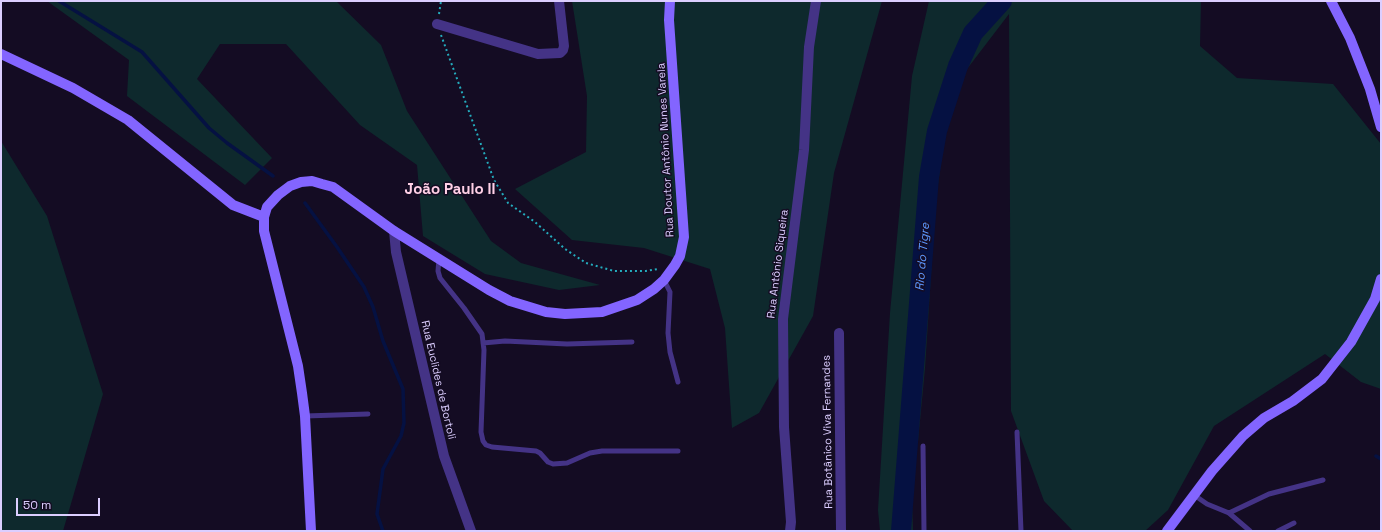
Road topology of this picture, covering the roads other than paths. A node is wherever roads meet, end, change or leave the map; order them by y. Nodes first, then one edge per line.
1 (559, 1) edge
2 (670, 1) edge
3 (816, 1) edge
4 (1331, 1) edge
5 (437, 24) road end
6 (1, 54) edge
7 (1381, 127) edge
8 (264, 217) junction
9 (394, 231) junction
10 (439, 259) junction
11 (1381, 279) edge
12 (664, 280) junction
13 (839, 333) dead end
14 (632, 342) dead end
15 (483, 344) junction
16 (678, 382) dead end
17 (368, 414) dead end
18 (305, 416) junction
19 (1017, 432) dead end
20 (923, 446) dead end
21 (678, 451) dead end
22 (1323, 480) dead end
23 (1194, 495) junction
24 (1229, 513) junction
25 (1294, 523) dead end
26 (311, 531) edge
27 (471, 531) edge
28 (790, 531) edge
29 (841, 531) edge
30 (924, 531) edge
31 (1021, 531) edge
32 (1167, 531) edge
33 (1250, 531) edge
34 (1278, 531) edge

1 - 5 street
2 - 12 street, Rua Doutor Antônio Nunes Varela
3 - 28 street, Rua Antônio Siqueira
4 - 7 street
6 - 8 street
8 - 9 street, Rua Doutor Antônio Nunes Varela
8 - 18 street
9 - 10 street, Rua Doutor Antônio Nunes Varela
9 - 27 street, Rua Euclides de Bortoli
10 - 12 street, Rua Doutor Antônio Nunes Varela
10 - 15 lane
11 - 23 street
12 - 16 lane
13 - 29 street, Rua Botânico Viva Fernandes
14 - 15 lane
15 - 21 lane
17 - 18 lane
18 - 26 street
19 - 31 lane
20 - 30 lane
22 - 24 lane
23 - 24 lane
23 - 32 street
24 - 33 lane
25 - 34 lane

